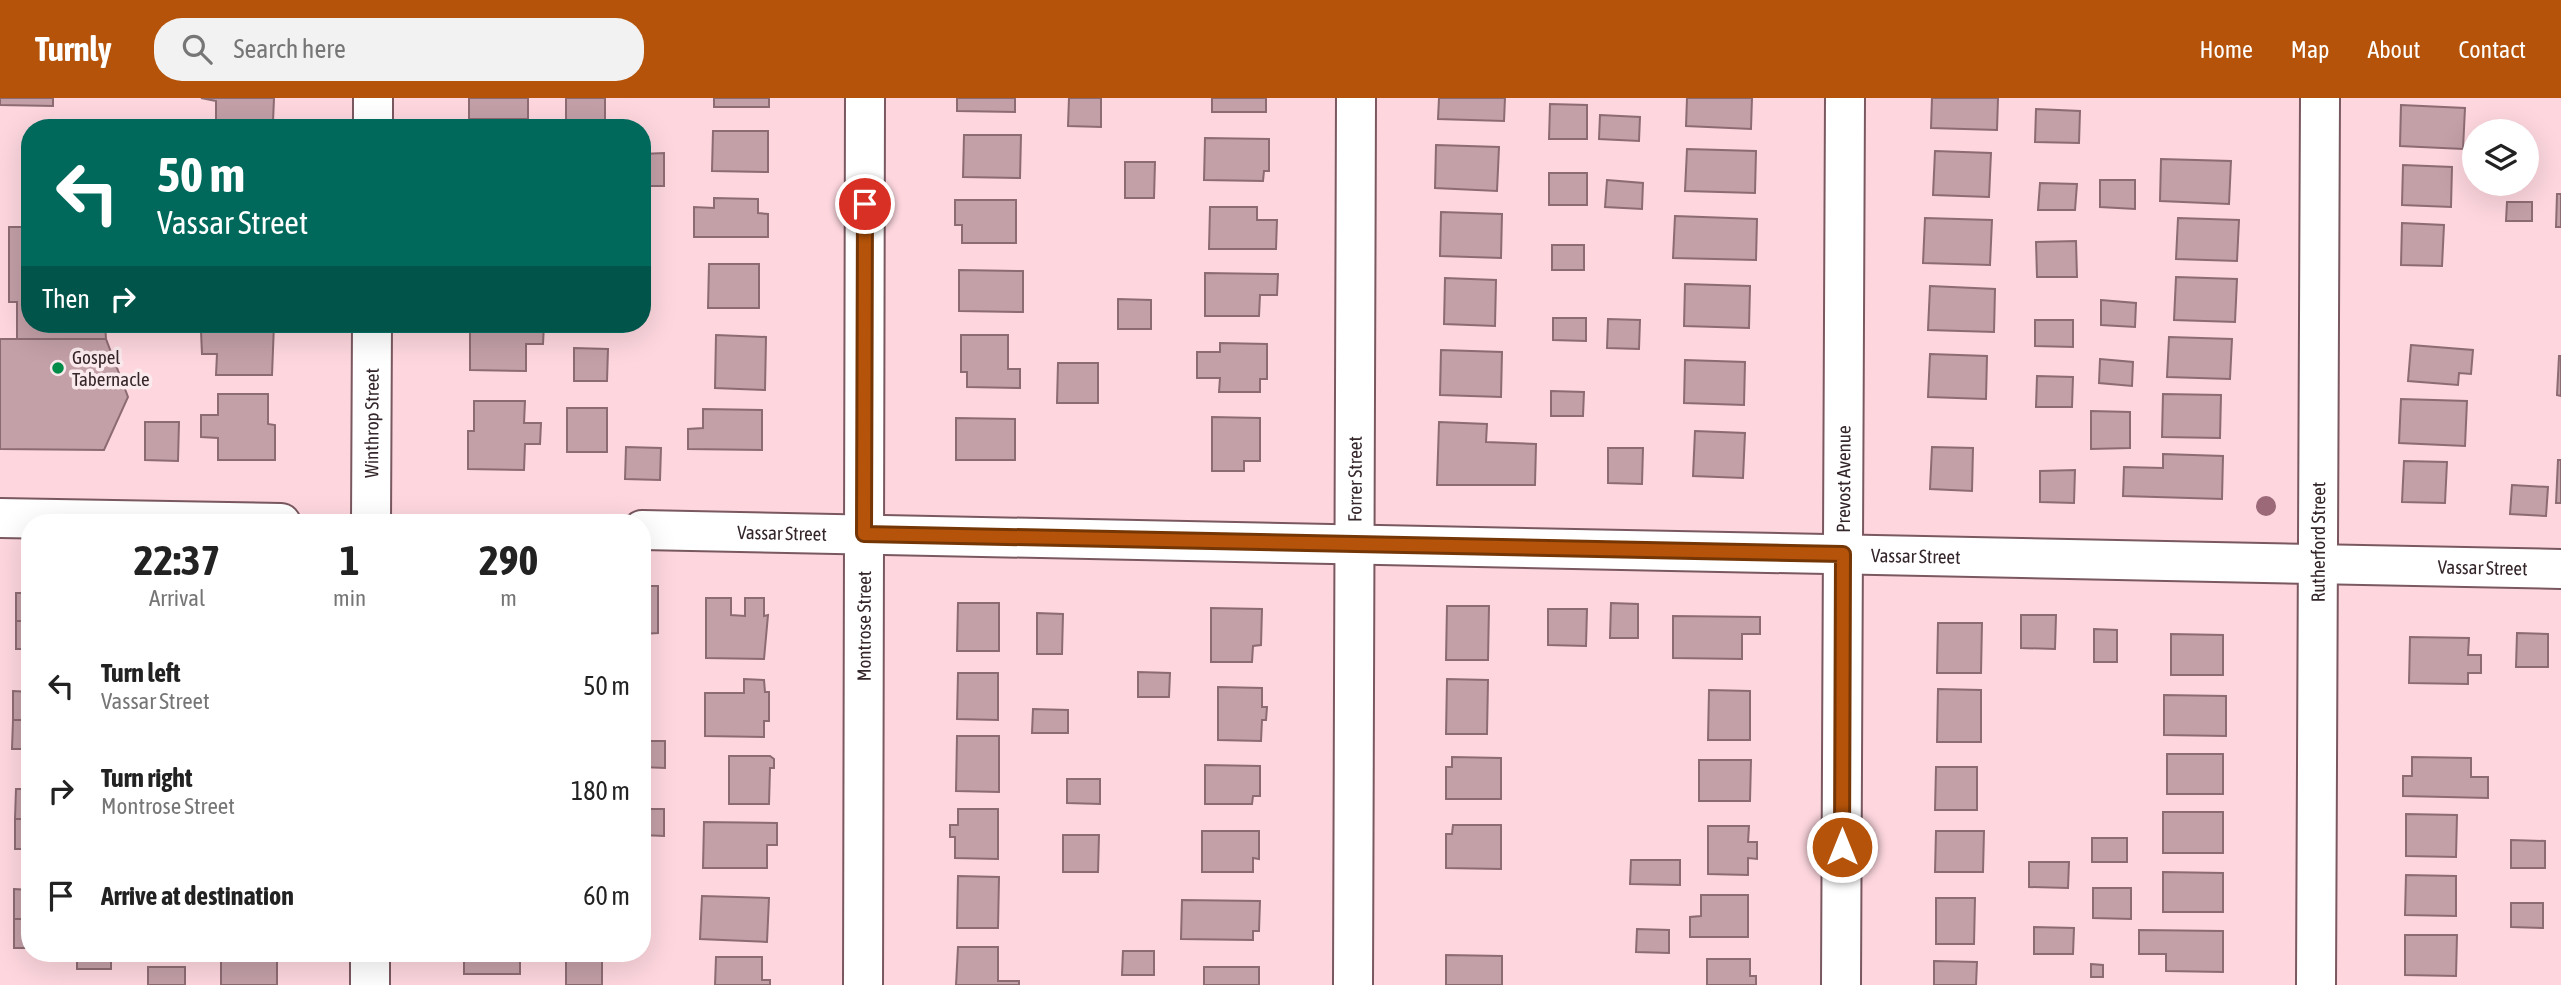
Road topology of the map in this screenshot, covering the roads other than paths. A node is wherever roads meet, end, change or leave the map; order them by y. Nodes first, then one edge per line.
1 (373, 98) edge
2 (865, 98) edge
3 (1356, 98) edge
4 (1845, 98) edge
5 (2320, 98) edge
6 (373, 119) edge
7 (372, 333) edge
8 (371, 514) edge
9 (0, 518) edge
10 (21, 518) edge
11 (651, 530) edge
12 (864, 534) junction
13 (1355, 543) junction
14 (1843, 554) junction
15 (2318, 564) junction
16 (2561, 569) edge
17 (370, 962) edge
18 (370, 985) edge
19 (863, 985) edge
20 (1353, 985) edge
21 (1841, 985) edge
22 (2316, 985) edge

1 - 6 street
2 - 12 street, Montrose Street
3 - 13 street, Forrer Street
4 - 14 street, Prevost Avenue
5 - 15 street, Rutherford Street
7 - 8 street, Winthrop Street
9 - 10 street
11 - 12 street, Vassar Street
12 - 13 street, Vassar Street
12 - 19 street, Montrose Street
13 - 14 street, Vassar Street
13 - 20 street, Forrer Street
14 - 15 street, Vassar Street
14 - 21 street, Prevost Avenue
15 - 16 street, Vassar Street
15 - 22 street, Rutherford Street
17 - 18 street

